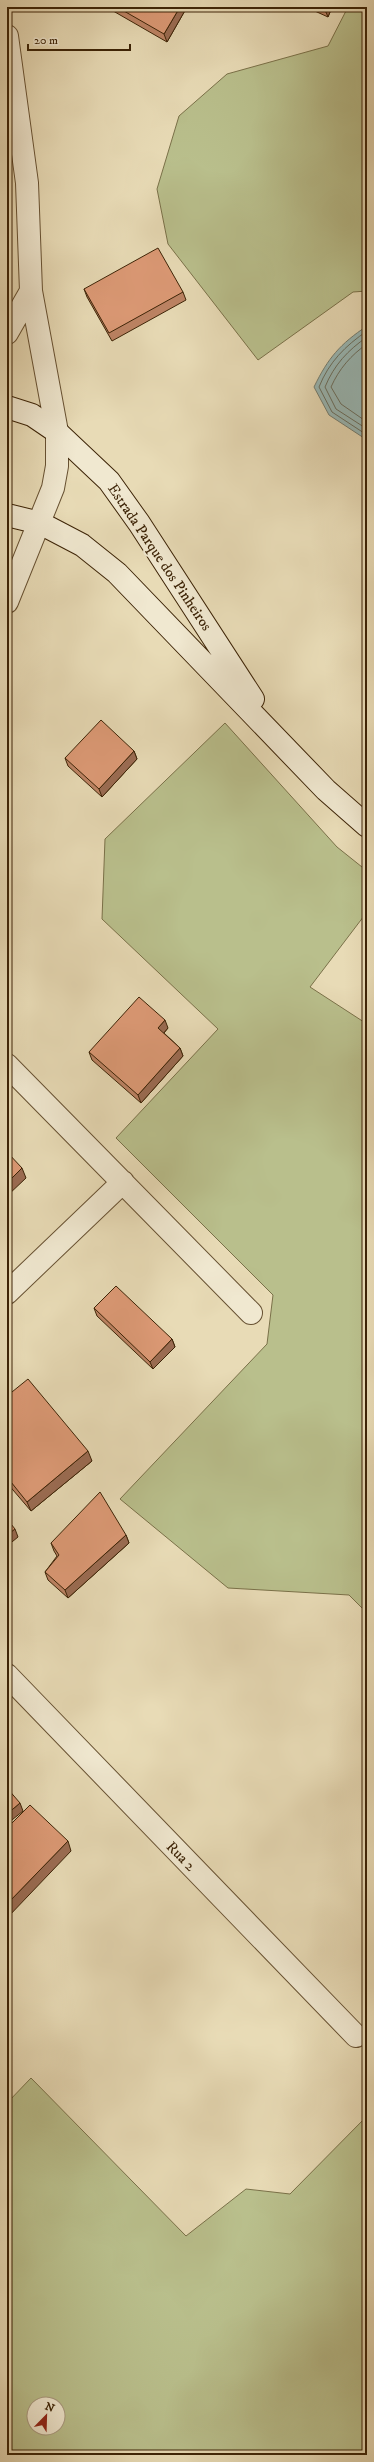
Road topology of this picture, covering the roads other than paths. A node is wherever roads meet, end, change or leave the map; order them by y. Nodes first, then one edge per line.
1 (7, 36) edge
2 (31, 291) junction
3 (7, 333) edge
4 (7, 407) edge
5 (57, 432) junction
6 (7, 516) edge
7 (40, 523) junction
8 (7, 602) edge
9 (280, 741) junction
10 (367, 826) edge
11 (7, 1065) edge
12 (123, 1182) junction
13 (7, 1293) edge
14 (251, 1313) dead end
15 (7, 1675) edge
16 (356, 2036) dead end

1 - 2 street
2 - 3 street
2 - 5 street
4 - 5 street, Estrada Parque dos Pinheiros
5 - 7 street
5 - 9 street, Estrada Parque dos Pinheiros
6 - 7 street, Estrada Parque dos Pinheiros
7 - 8 street
7 - 9 street, Estrada Parque dos Pinheiros
9 - 10 street, Estrada Parque dos Pinheiros
11 - 12 street
12 - 13 street
12 - 14 street
15 - 16 street, Rua 2

